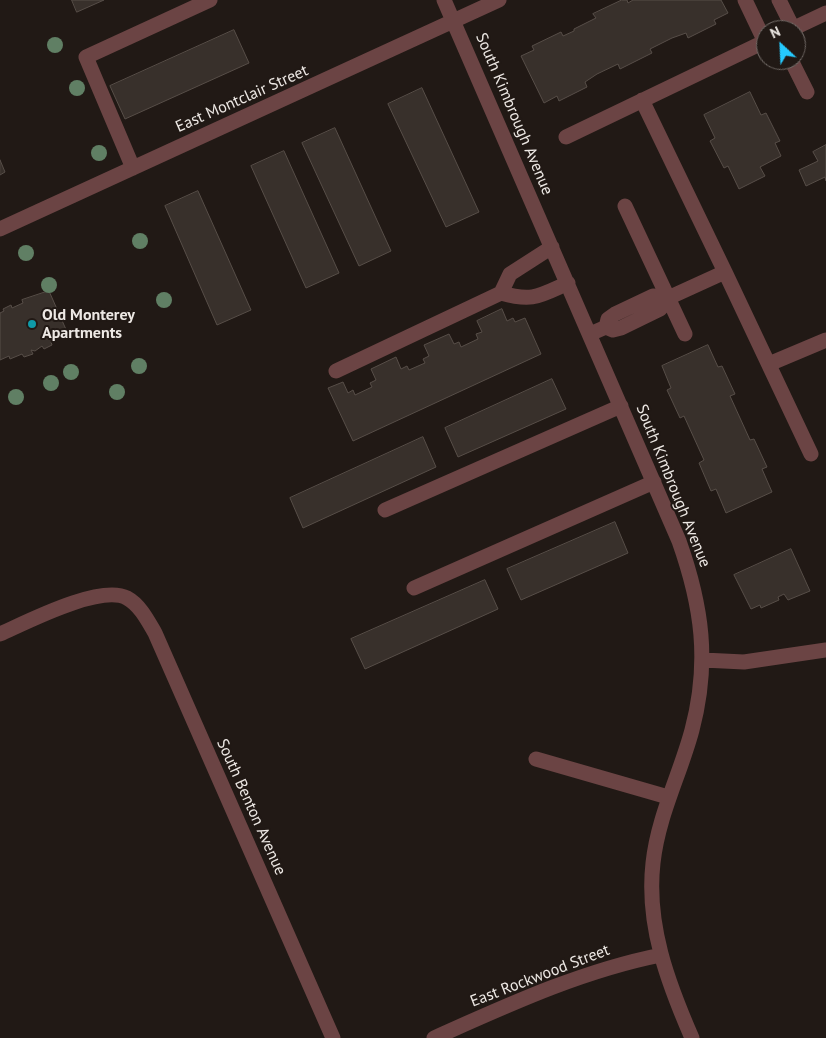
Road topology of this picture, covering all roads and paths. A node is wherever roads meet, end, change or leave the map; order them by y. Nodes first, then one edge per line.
1 (210, 0) edge
2 (444, 0) edge
3 (499, 0) edge
4 (745, 0) edge
5 (779, 0) edge
6 (826, 13) edge
7 (788, 20) edge
8 (455, 21) junction
9 (806, 22) edge
10 (756, 23) edge
11 (756, 45) edge
12 (797, 70) edge
13 (807, 92) dead end
14 (642, 100) junction
15 (566, 137) dead end
16 (133, 168) junction
17 (625, 206) dead end
18 (0, 229) edge
19 (552, 247) junction
20 (725, 272) junction
21 (568, 283) junction
22 (501, 293) junction
23 (668, 298) junction
24 (590, 334) junction
25 (685, 334) dead end
26 (826, 340) edge
27 (769, 364) junction
28 (336, 371) dead end
29 (621, 406) junction
30 (810, 454) dead end
31 (654, 482) junction
32 (386, 510) dead end
33 (414, 588) dead end
34 (0, 634) edge
35 (826, 650) edge
36 (703, 660) junction
37 (536, 759) dead end
38 (668, 797) junction
39 (661, 955) junction
40 (333, 1038) edge
41 (434, 1038) edge
42 (692, 1038) edge

1 - 16 street
2 - 8 street, South Kimbrough Avenue
3 - 8 street, East Montclair Street
4 - 10 street
5 - 7 street
6 - 9 street
8 - 16 street, East Montclair Street
8 - 19 street, South Kimbrough Avenue
11 - 14 street
12 - 13 street
14 - 15 street
14 - 20 street
16 - 18 street, East Montclair Street
17 - 23 street
19 - 21 street, South Kimbrough Avenue
19 - 22 street
20 - 23 street
20 - 27 street
21 - 22 street
21 - 24 street, South Kimbrough Avenue
22 - 28 street
23 - 24 street
23 - 25 street
24 - 29 street, South Kimbrough Avenue
26 - 27 street
27 - 30 street
29 - 31 street, South Kimbrough Avenue
29 - 32 street
31 - 33 street
31 - 36 street, South Kimbrough Avenue
34 - 40 street, South Benton Avenue
35 - 36 street
36 - 38 street, South Kimbrough Avenue
37 - 38 street
38 - 39 street, South Kimbrough Avenue
39 - 41 street, East Rockwood Street
39 - 42 street, South Kimbrough Avenue

